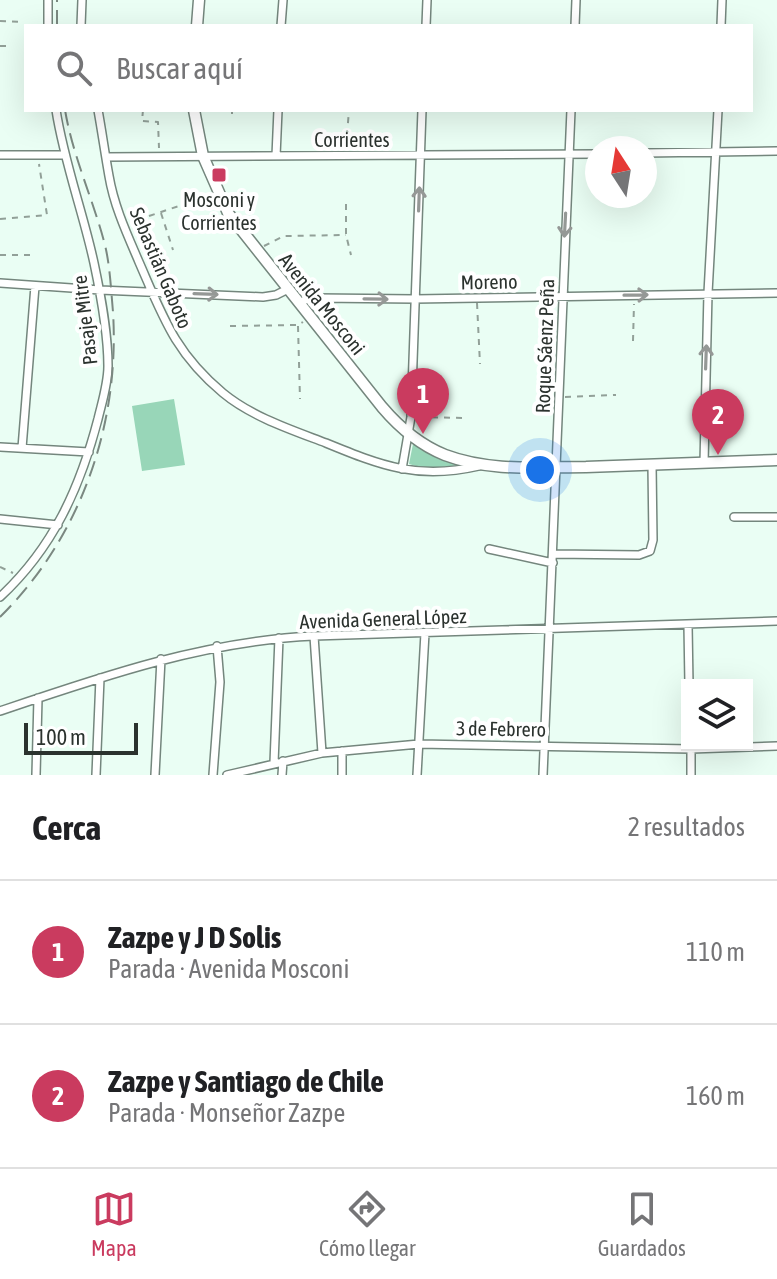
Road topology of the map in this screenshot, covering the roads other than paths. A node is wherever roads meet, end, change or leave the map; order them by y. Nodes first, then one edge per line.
1 (48, 0) edge
2 (82, 0) edge
3 (199, 0) edge
4 (283, 0) edge
5 (427, 0) edge
6 (576, 0) edge
7 (722, 0) edge
8 (48, 24) edge
9 (81, 24) edge
10 (197, 24) edge
11 (281, 24) edge
12 (426, 24) edge
13 (575, 24) edge
14 (721, 24) edge
15 (56, 112) edge
16 (98, 112) edge
17 (194, 112) edge
18 (278, 112) edge
19 (422, 112) edge
20 (571, 112) edge
21 (718, 112) edge
22 (717, 151) junction
23 (777, 151) edge
24 (657, 153) edge
25 (569, 154) junction
26 (585, 154) edge
27 (0, 155) edge
28 (65, 155) junction
29 (420, 155) junction
30 (203, 156) junction
31 (276, 156) junction
32 (106, 157) junction
33 (0, 283) edge
34 (35, 286) junction
35 (288, 289) junction
36 (100, 290) junction
37 (152, 293) junction
38 (708, 293) junction
39 (777, 293) edge
40 (561, 296) junction
41 (415, 299) junction
42 (300, 304) junction
43 (407, 433) junction
44 (0, 447) edge
45 (22, 448) junction
46 (89, 452) junction
47 (777, 460) edge
48 (704, 463) junction
49 (485, 465) junction
50 (652, 465) junction
51 (557, 467) junction
52 (402, 469) junction
53 (734, 517) dead end
54 (777, 517) edge
55 (0, 519) edge
56 (58, 525) junction
57 (489, 549) dead end
58 (553, 558) junction
59 (0, 597) edge
60 (777, 621) edge
61 (688, 625) junction
62 (548, 630) junction
63 (425, 633) junction
64 (314, 636) junction
65 (279, 638) junction
66 (217, 646) junction
67 (161, 659) junction
68 (100, 678) junction
69 (689, 679) edge
70 (38, 698) junction
71 (0, 711) edge
72 (419, 744) junction
73 (544, 746) junction
74 (753, 746) edge
75 (777, 746) edge
76 (681, 747) edge
77 (342, 751) junction
78 (691, 751) edge
79 (322, 753) junction
80 (279, 762) junction
81 (36, 775) edge
82 (96, 775) edge
83 (155, 775) edge
84 (213, 775) edge
85 (227, 775) edge
86 (282, 775) edge
87 (342, 775) edge
88 (417, 775) edge
89 (543, 775) edge
90 (691, 775) edge

1 - 8 street
2 - 9 street
3 - 10 street
4 - 11 street
5 - 12 street
6 - 13 street
7 - 14 street
15 - 28 street, Pasaje Mitre
16 - 32 street, Sebastián Gaboto
17 - 30 street, Avenida Mosconi
18 - 31 street
19 - 29 street
20 - 25 street, Roque Sáenz Peña
21 - 22 street
22 - 23 street
22 - 24 street
22 - 38 street
25 - 26 street, Corrientes
25 - 29 street, Corrientes
25 -> 40 street, Roque Sáenz Peña
27 - 28 street
28 - 36 street, Pasaje Mitre
29 - 31 street, Corrientes
41 -> 29 street
30 - 31 street, Corrientes
30 - 32 street, Corrientes
30 - 35 street, Avenida Mosconi
32 - 37 street, Sebastián Gaboto
33 - 34 street
34 - 36 street
34 - 45 street
37 -> 35 street
35 - 42 street, Avenida Mosconi
36 - 37 street
36 - 46 street, Pasaje Mitre
37 - 52 street, Sebastián Gaboto
38 - 39 street, Moreno
40 -> 38 street, Moreno
48 -> 38 street
40 - 41 street, Moreno
40 - 51 street, Roque Sáenz Peña
42 -> 41 street, Moreno
41 - 43 street
42 - 43 street, Avenida Mosconi
43 - 49 street, Avenida Mosconi
43 - 52 street
44 - 45 street
45 - 46 street
46 - 56 street, Pasaje Mitre
47 - 48 street, Avenida Mosconi
48 - 50 street, Avenida Mosconi
49 - 51 street, Avenida Mosconi
49 - 52 street, Sebastián Gaboto
50 - 51 street, Avenida Mosconi
50 - 58 street
51 - 58 street, Roque Sáenz Peña
53 - 54 street
55 - 56 street
56 - 59 street, Pasaje Mitre
57 - 58 street
58 - 62 street, Roque Sáenz Peña
60 - 61 street, Avenida General López
61 - 62 street, Avenida General López
61 - 69 street
62 - 63 street, Avenida General López
62 - 73 street, Roque Sáenz Peña
63 - 64 street, Avenida General López
63 - 72 street
64 - 65 street, Avenida General López
64 - 79 street
65 - 66 street, Avenida General López
65 - 80 street
66 - 67 street, Avenida General López
66 - 84 street
67 - 68 street, Avenida General López
67 - 83 street
68 - 70 street, Avenida General López
68 - 82 street
70 - 71 street, Avenida General López
70 - 81 street
72 - 73 street, 3 de Febrero
72 - 77 street, 3 de Febrero
72 - 88 street
73 - 76 street, 3 de Febrero
73 - 89 street, Roque Sáenz Peña
74 - 75 street, 3 de Febrero
77 - 79 street, 3 de Febrero
77 - 87 street
78 - 90 street
79 - 80 street, 3 de Febrero
80 - 85 street, 3 de Febrero
80 - 86 street

